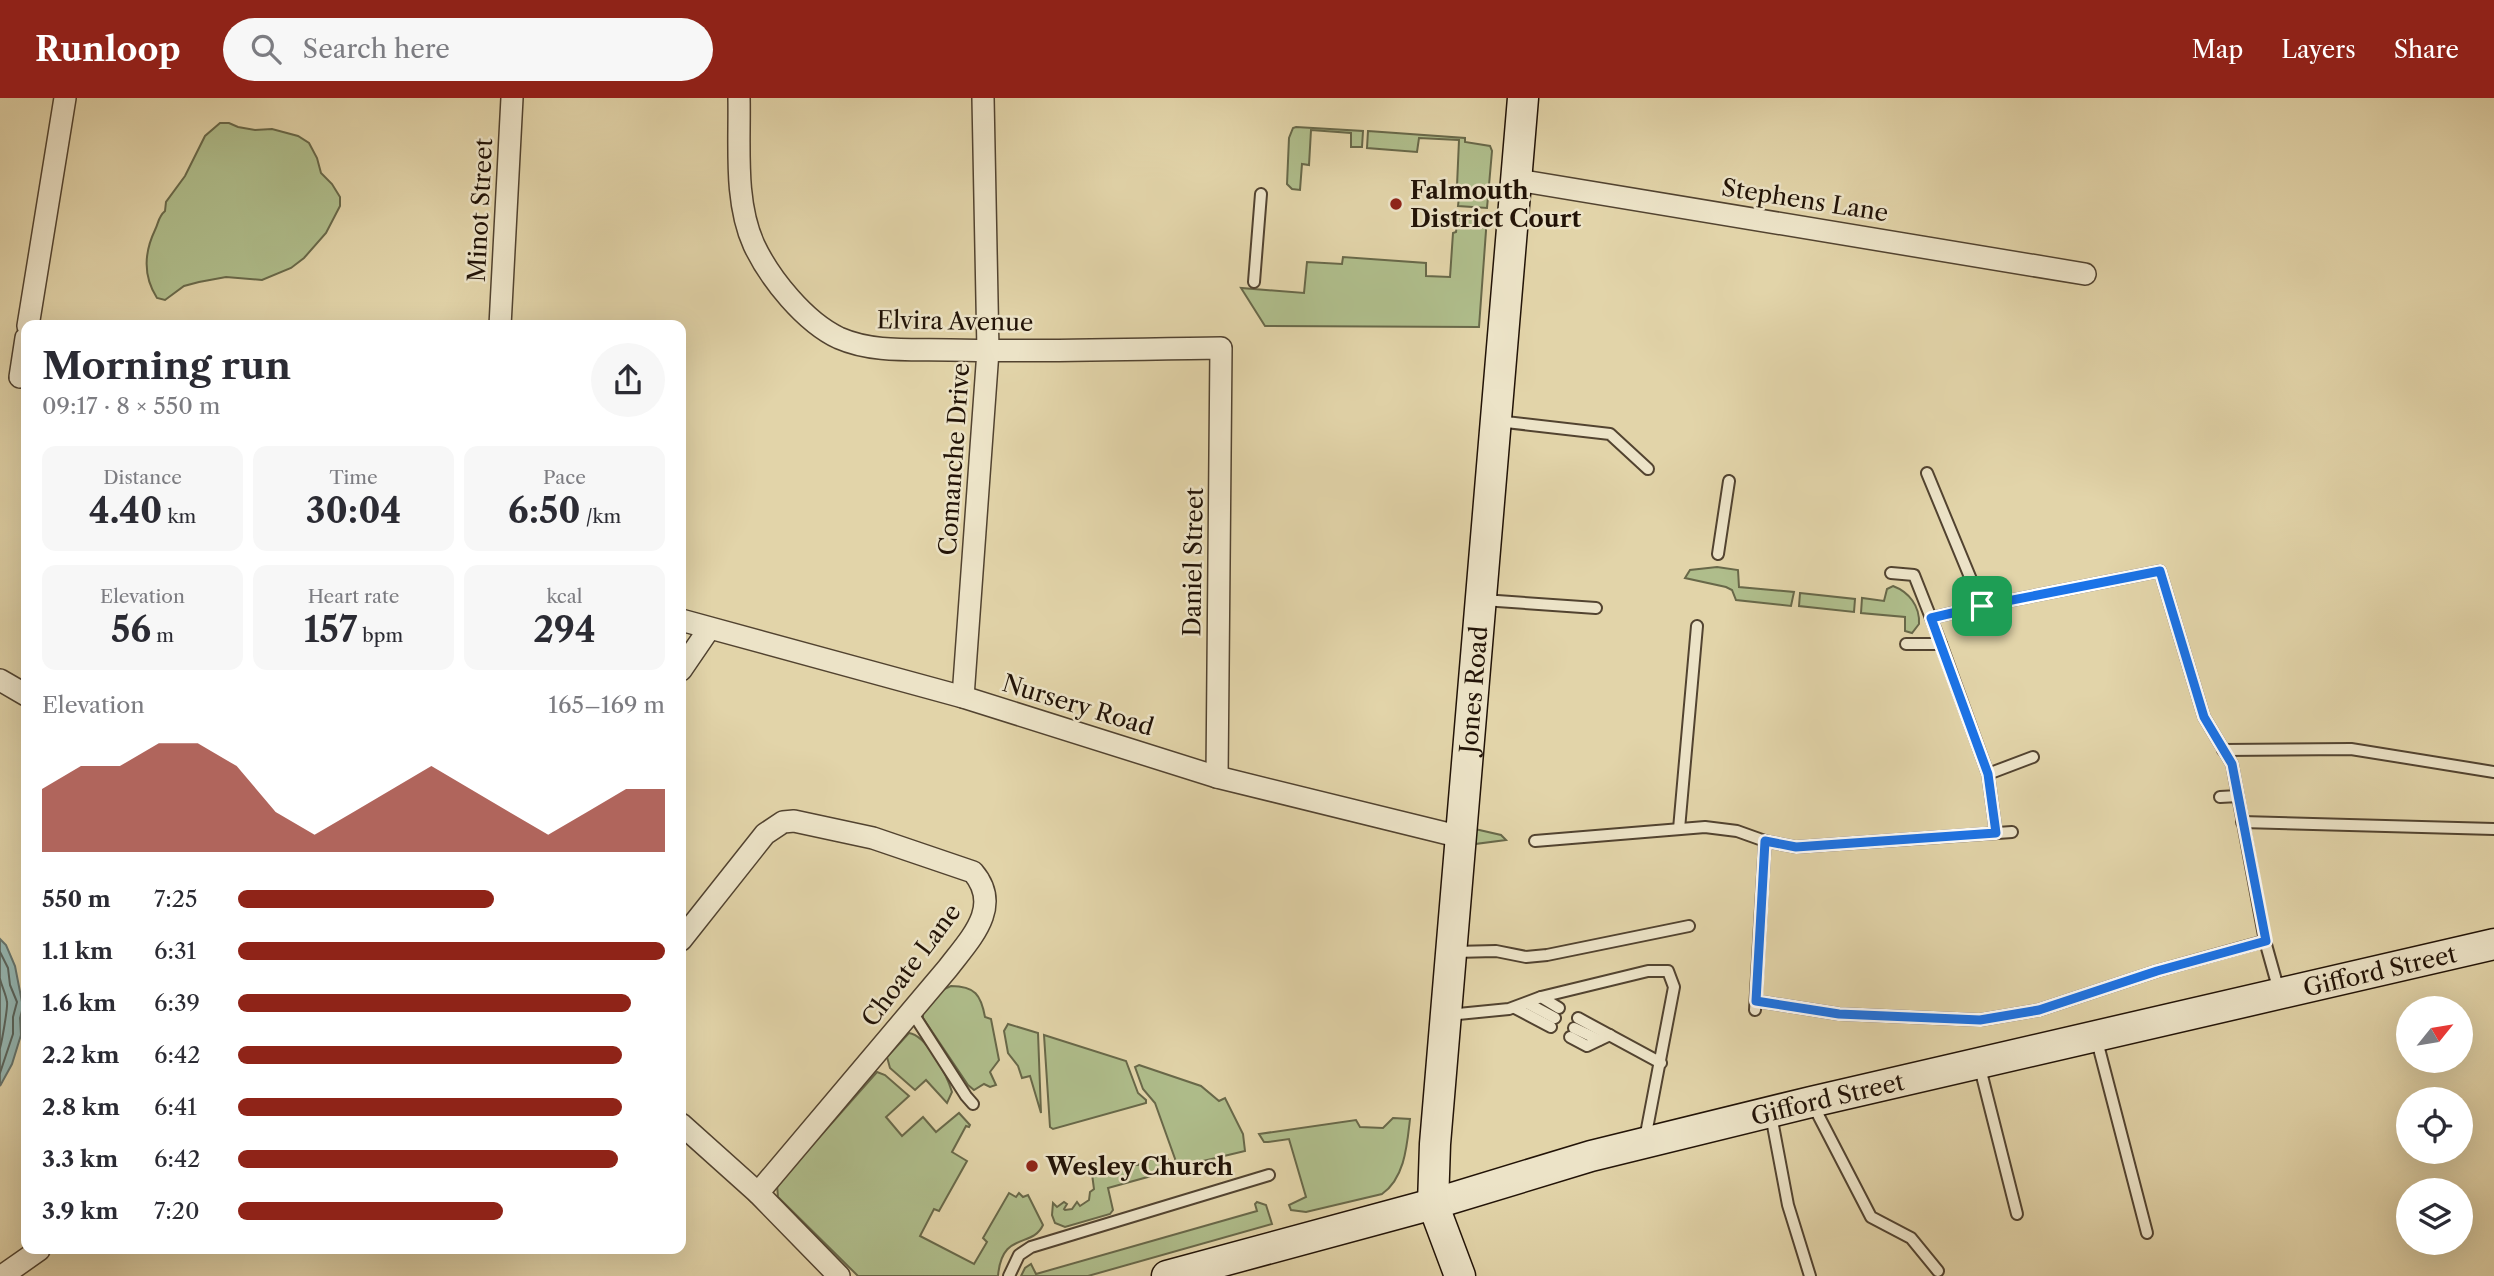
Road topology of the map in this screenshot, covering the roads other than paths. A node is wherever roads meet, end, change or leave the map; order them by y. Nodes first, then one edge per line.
1 (65, 98) edge
2 (512, 98) edge
3 (739, 98) edge
4 (983, 98) edge
5 (1523, 98) edge
6 (1517, 180) junction
7 (1261, 194) dead end
8 (2085, 274) dead end
9 (1254, 282) dead end
10 (29, 320) edge
11 (500, 320) edge
12 (1221, 348) joint
13 (988, 351) junction
14 (21, 357) edge
15 (16, 376) edge
16 (1494, 421) junction
17 (1648, 469) dead end
18 (1927, 473) dead end
19 (1729, 481) dead end
20 (1718, 554) dead end
21 (1891, 573) dead end
22 (1480, 600) junction
23 (1982, 606) junction
24 (1596, 608) dead end
25 (1931, 618) junction
26 (686, 622) edge
27 (1697, 626) dead end
28 (709, 629) junction
29 (1906, 644) dead end
30 (1941, 644) junction
31 (686, 663) edge
32 (0, 680) edge
33 (21, 692) edge
34 (963, 697) junction
35 (2223, 750) junction
36 (2033, 757) dead end
37 (2494, 772) edge
38 (1988, 774) junction
39 (1217, 776) junction
40 (2238, 796) junction
41 (2220, 797) dead end
42 (2242, 822) junction
43 (1679, 829) junction
44 (2494, 829) edge
45 (2012, 832) dead end
46 (1996, 833) junction
47 (1461, 837) junction
48 (1535, 841) dead end
49 (1765, 841) junction
50 (1689, 926) dead end
51 (686, 934) edge
52 (2266, 941) junction
53 (2494, 944) edge
54 (1450, 952) junction
55 (2280, 995) junction
56 (1541, 997) junction
57 (1527, 1003) junction
58 (1515, 1008) junction
59 (912, 1012) junction
60 (1446, 1015) junction
61 (1555, 1018) junction
62 (1611, 1035) junction
63 (2096, 1037) junction
64 (1661, 1061) junction
65 (1979, 1064) junction
66 (1811, 1102) junction
67 (973, 1104) dead end
68 (1770, 1112) junction
69 (686, 1128) edge
70 (1644, 1144) junction
71 (1269, 1175) dead end
72 (758, 1193) junction
73 (1433, 1203) junction
74 (2017, 1214) dead end
75 (2147, 1233) dead end
76 (33, 1254) edge
77 (1938, 1271) dead end
78 (2, 1276) edge
79 (839, 1276) edge
80 (1009, 1276) edge
81 (1167, 1276) edge
82 (1460, 1276) edge
83 (1810, 1276) edge

1 - 10 street
2 - 11 street, Minot Street
3 - 13 street, Elvira Avenue
4 - 13 street, Comanche Drive
5 - 6 main road, Jones Road
6 - 8 street, Stephens Lane
6 - 16 main road, Jones Road
7 - 9 lane
12 - 13 street, Elvira Avenue
12 - 39 street, Daniel Street
13 - 34 street, Comanche Drive
14 - 15 street
16 - 17 lane
16 - 22 main road, Jones Road
18 - 23 lane
19 - 20 lane
21 - 25 lane
22 - 24 lane
22 - 47 main road, Jones Road
23 - 25 lane
23 - 35 lane
25 - 30 lane
26 - 28 street, Nursery Road
27 - 43 lane
28 - 31 street
28 - 34 street, Nursery Road
29 - 30 lane
30 - 38 lane
32 - 33 street
34 - 39 street, Nursery Road
35 - 37 lane
35 - 40 lane
36 - 38 lane
38 - 46 lane
39 - 47 street, Nursery Road
40 - 41 lane
40 - 42 lane
42 - 44 lane
42 - 52 lane
43 - 48 lane
43 - 49 lane
45 - 46 lane
46 - 49 lane
47 - 54 main road, Jones Road
49 - 52 lane
50 - 54 lane
51 - 59 street, Choate Lane
52 - 55 lane
53 - 55 main road, Gifford Street
54 - 60 main road, Jones Road
55 - 63 main road, Gifford Street
56 - 57 lane
56 - 61 lane
56 - 64 lane
57 - 58 lane
57 - 61 lane
58 - 60 lane
58 - 61 lane
59 - 67 lane
59 - 72 street, Choate Lane
60 - 73 main road, Jones Road
62 - 62 lane
62 - 64 lane
63 - 65 main road, Gifford Street
63 - 75 lane
64 - 70 lane
65 - 66 main road, Gifford Street
65 - 74 lane
66 - 68 main road, Gifford Street
66 - 77 lane
68 - 70 main road, Gifford Street
68 - 83 lane
69 - 72 street
70 - 73 main road, Gifford Street
71 - 80 lane
72 - 79 street
73 - 81 main road, Gifford Street
73 - 82 main road, Jones Road
76 - 78 street

